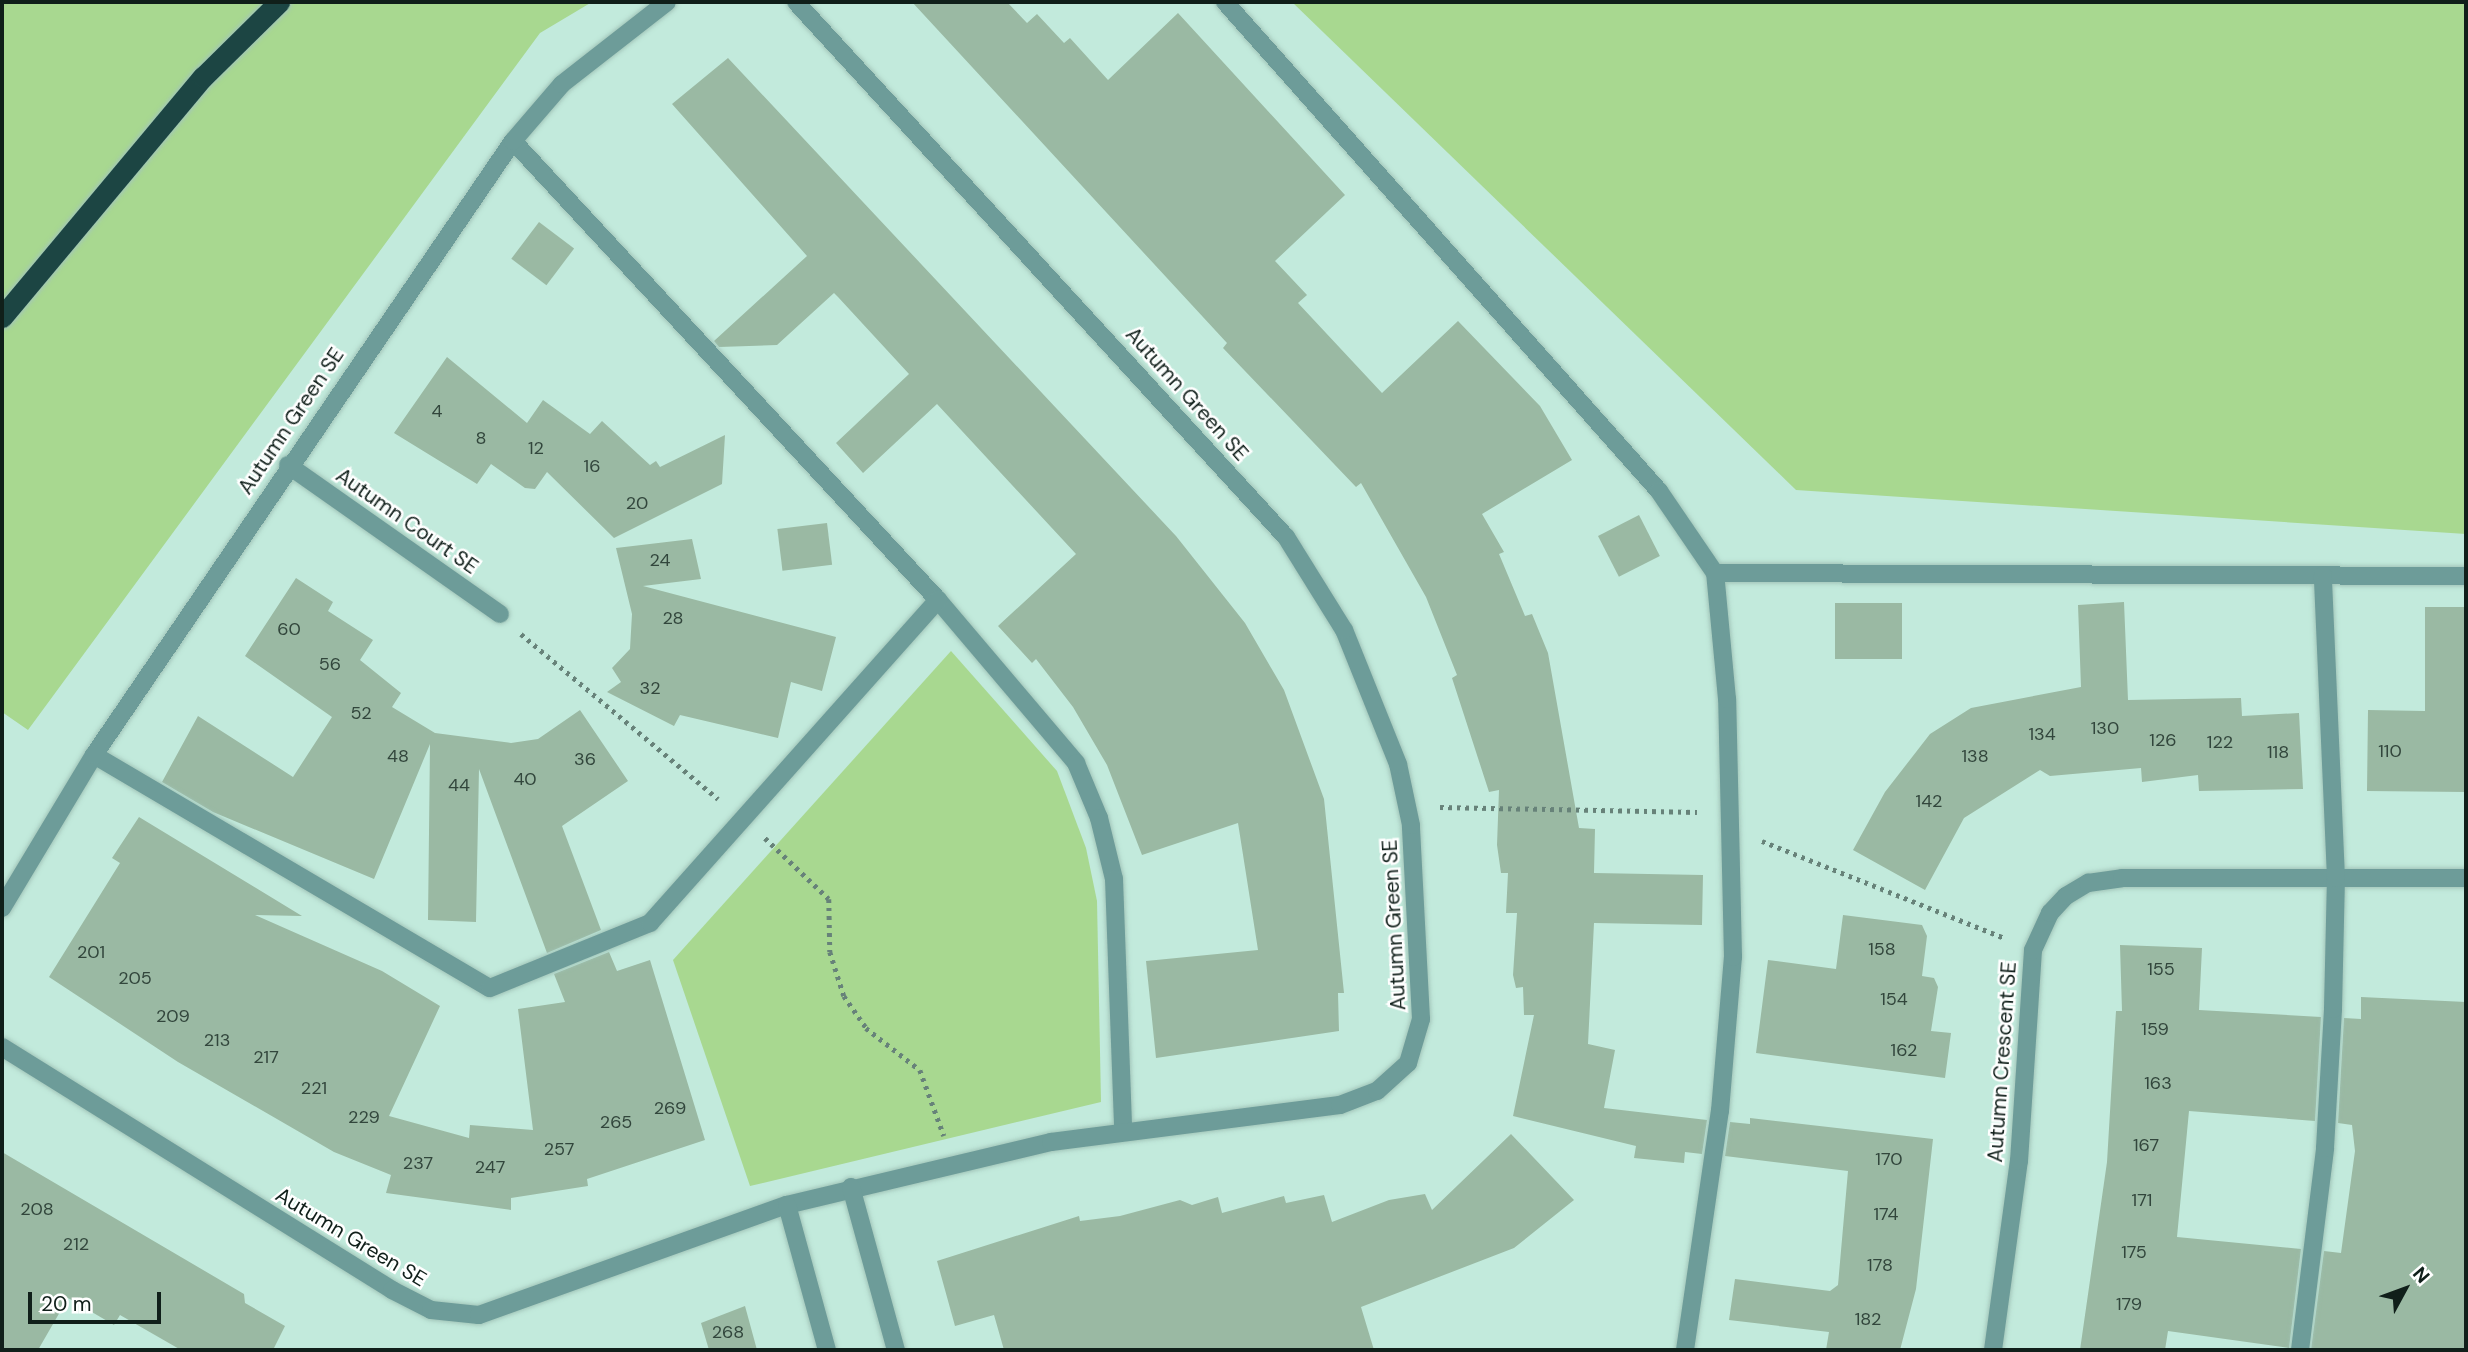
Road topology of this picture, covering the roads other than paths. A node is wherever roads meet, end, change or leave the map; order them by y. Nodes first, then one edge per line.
1 (279, 2) edge
2 (667, 2) edge
3 (796, 2) edge
4 (1225, 2) edge
5 (513, 141) junction
6 (2, 317) edge
7 (288, 465) junction
8 (1715, 573) junction
9 (2323, 575) junction
10 (2466, 576) edge
11 (938, 600) junction
12 (500, 614) road end
13 (94, 755) junction
14 (2336, 877) junction
15 (2466, 878) edge
16 (2, 908) edge
17 (2, 1047) edge
18 (1123, 1129) junction
19 (851, 1187) junction
20 (786, 1205) junction
21 (827, 1350) edge
22 (896, 1350) edge
23 (1685, 1350) edge
24 (1993, 1350) edge
25 (2300, 1350) edge

1 - 6 highway
2 - 5 street, Autumn Green SE
3 - 18 street, Autumn Green SE
4 - 8 street
5 - 7 street, Autumn Green SE
5 - 11 street
7 - 12 street, Autumn Court SE
7 - 13 street, Autumn Green SE
8 - 9 street
8 - 23 street
9 - 10 street
9 - 14 street
11 - 13 street
11 - 18 street
13 - 16 street, Autumn Green SE
14 - 15 street, Autumn Crescent SE
14 - 24 street, Autumn Crescent SE
14 - 25 street
17 - 20 street, Autumn Green SE
18 - 19 street, Autumn Green SE
19 - 20 street, Autumn Green SE
19 - 22 street
20 - 21 street

